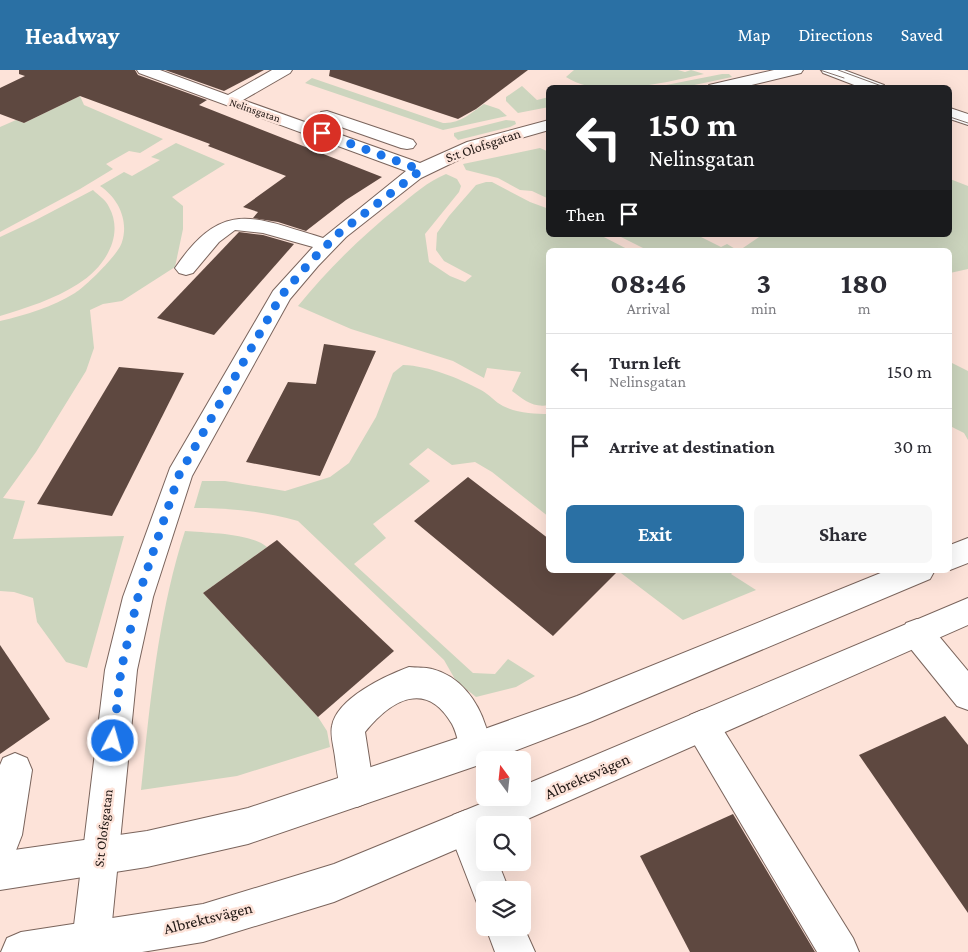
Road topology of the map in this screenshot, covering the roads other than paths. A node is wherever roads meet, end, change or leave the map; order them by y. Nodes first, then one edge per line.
1 (145, 70) edge
2 (284, 70) edge
3 (795, 70) edge
4 (829, 70) edge
5 (729, 82) edge
6 (870, 85) edge
7 (229, 101) junction
8 (314, 111) dead end
9 (952, 114) edge
10 (968, 120) edge
11 (342, 121) junction
12 (546, 126) edge
13 (322, 133) junction
14 (407, 144) dead end
15 (421, 170) junction
16 (327, 245) junction
17 (186, 268) dead end
18 (968, 550) edge
19 (952, 557) edge
20 (913, 573) edge
21 (968, 611) edge
22 (917, 633) junction
23 (968, 695) edge
24 (702, 726) junction
25 (476, 749) junction
26 (15, 770) dead end
27 (357, 790) junction
28 (466, 828) junction
29 (0, 845) edge
30 (99, 857) junction
31 (0, 871) edge
32 (487, 881) edge
33 (508, 936) edge
34 (91, 942) junction
35 (21, 952) edge
36 (515, 952) edge
37 (839, 952) edge

1 - 7 street, Nelinsgatan
2 - 7 street
3 - 5 street
4 - 6 street
7 - 13 street, Nelinsgatan
8 - 11 street
9 - 10 street
11 - 13 street
11 - 14 street
12 - 15 street, S:t Olofsgatan
13 - 15 street, Nelinsgatan
15 - 16 street, S:t Olofsgatan
16 - 17 street
16 - 30 street, S:t Olofsgatan
18 - 19 street
20 - 25 street
21 - 22 street, Albrektsvägen
22 - 23 street
22 - 24 street, Albrektsvägen
24 - 28 street, Albrektsvägen
24 - 37 street
25 - 27 street
25 - 27 street
26 - 29 street
27 - 30 street
28 - 32 street
28 - 34 street, Albrektsvägen
30 - 31 street
30 - 34 street, S:t Olofsgatan
33 - 36 street
34 - 35 street, Albrektsvägen

